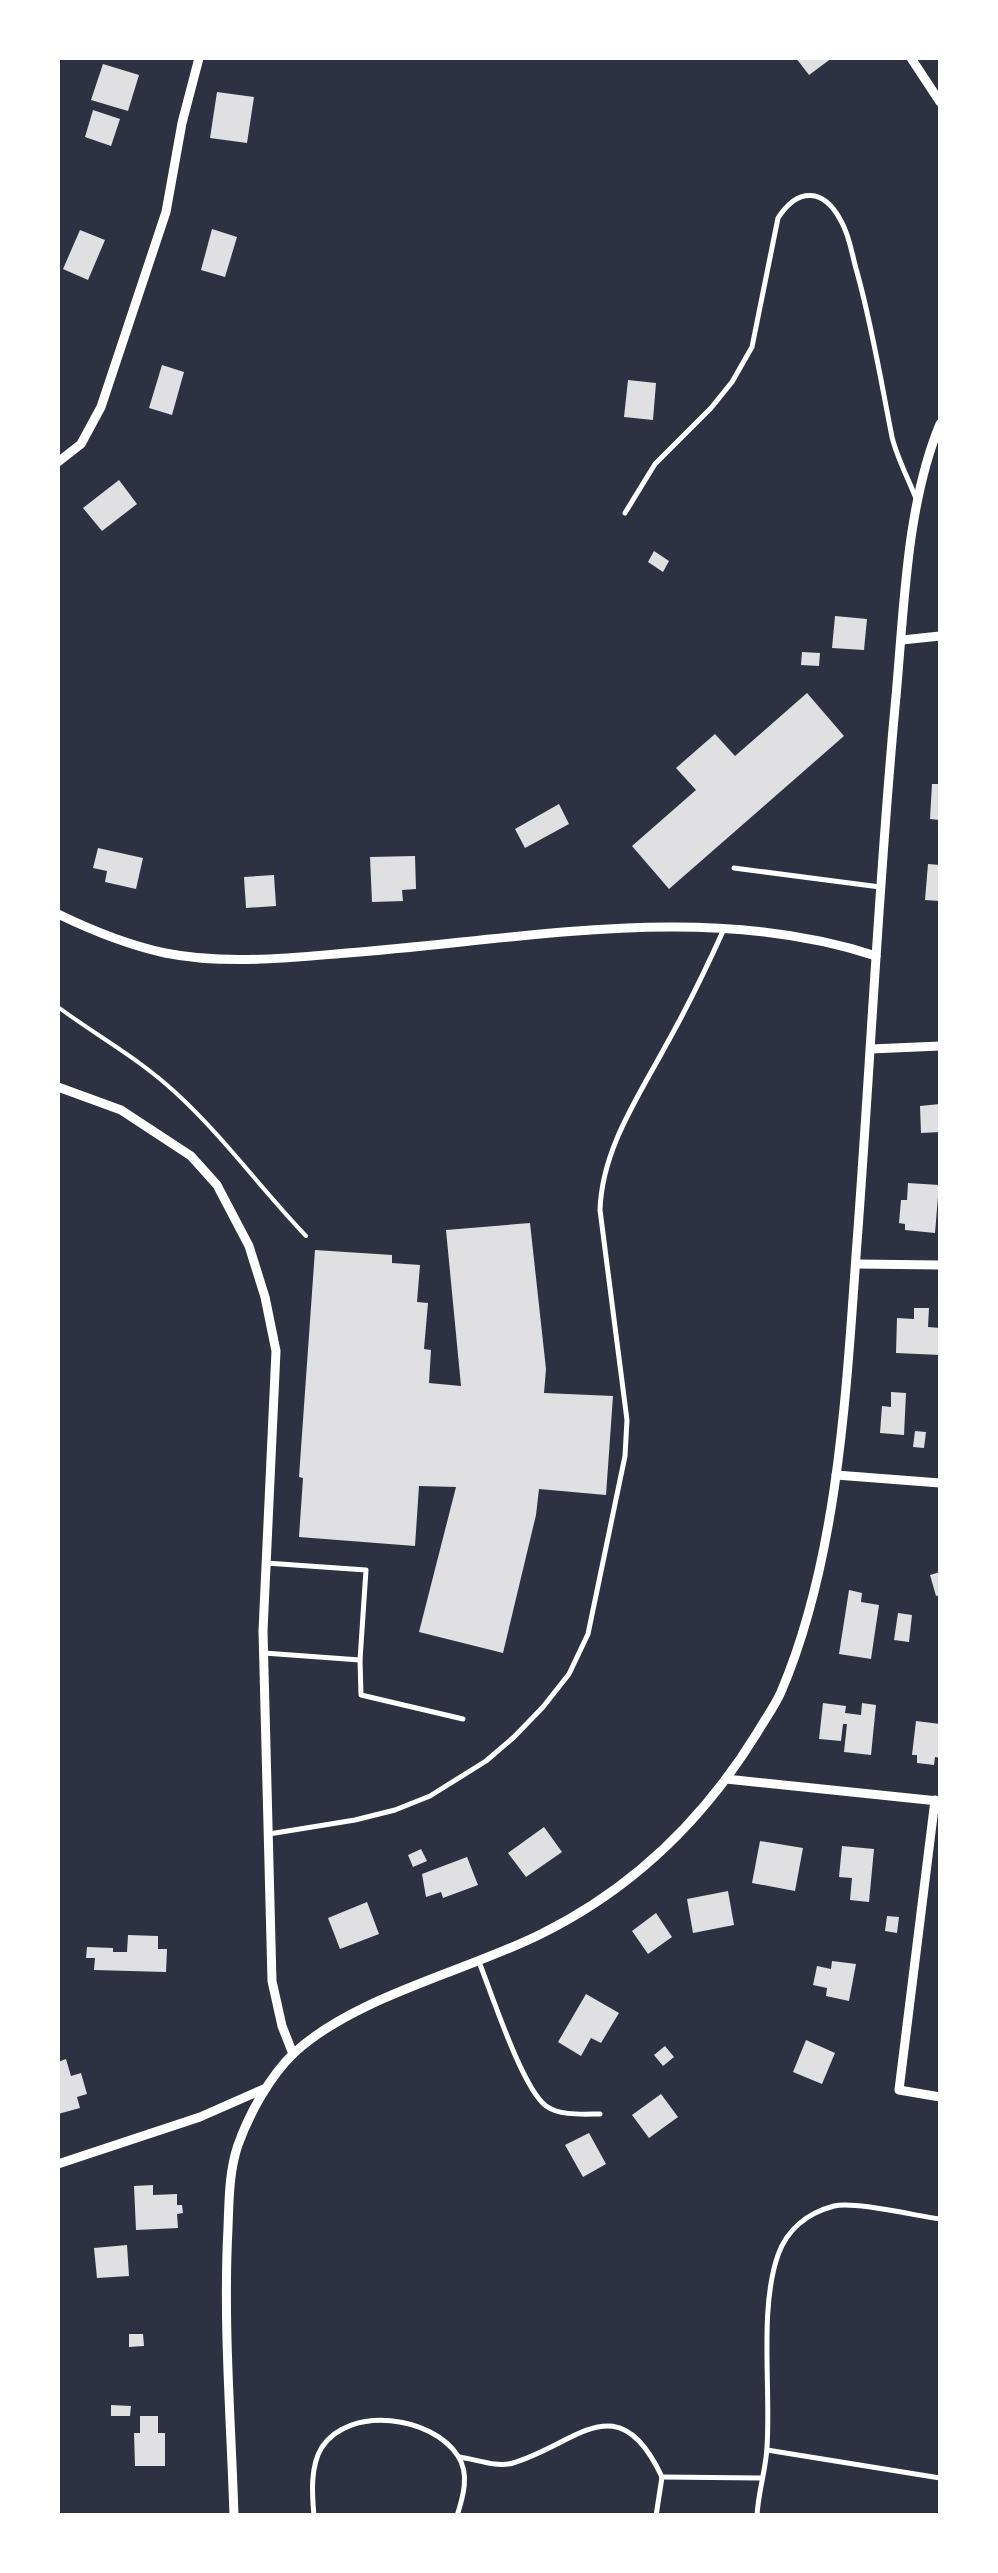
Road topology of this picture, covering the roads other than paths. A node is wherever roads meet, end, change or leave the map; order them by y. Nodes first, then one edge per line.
1 (199, 58) edge
2 (912, 58) edge
3 (940, 102) edge
4 (940, 424) edge
5 (58, 462) edge
6 (918, 504) junction
7 (626, 513) dead end
8 (940, 636) edge
9 (902, 640) junction
10 (734, 868) dead end
11 (880, 887) junction
12 (58, 914) edge
13 (724, 929) junction
14 (876, 956) junction
15 (940, 1046) edge
16 (871, 1049) junction
17 (58, 1087) edge
18 (856, 1264) junction
19 (940, 1265) edge
20 (836, 1474) junction
21 (940, 1483) edge
22 (265, 1563) junction
23 (264, 1653) junction
24 (360, 1660) junction
25 (463, 1719) dead end
26 (726, 1779) junction
27 (938, 1801) edge
28 (268, 1834) junction
29 (480, 1962) junction
30 (293, 2054) junction
31 (266, 2088) junction
32 (940, 2097) edge
33 (600, 2114) dead end
34 (58, 2164) edge
35 (940, 2220) edge
36 (767, 2450) junction
37 (459, 2456) junction
38 (662, 2477) junction
39 (760, 2478) junction
40 (940, 2478) edge
41 (234, 2516) edge
42 (314, 2516) edge
43 (458, 2516) edge
44 (656, 2516) edge
45 (757, 2516) edge

1 - 5 street
2 - 3 street
4 - 6 street
6 - 7 lane
6 - 9 street
8 - 9 street
9 - 11 street
10 - 11 lane
11 - 14 street
12 - 13 street
13 - 14 street
13 - 28 lane
14 - 16 street
15 - 16 street
16 - 18 street
17 - 22 street
18 - 19 street
18 - 20 street
20 - 21 street
20 - 26 street
22 - 23 street
22 - 24 lane
23 - 24 lane
23 - 28 street
24 - 25 lane
26 - 27 street
26 - 29 street
27 - 32 street
28 - 30 street
29 - 30 street
29 - 33 lane
30 - 31 street
31 - 34 street
31 - 41 street
35 - 36 lane
36 - 39 lane
36 - 40 lane
37 - 38 lane
37 - 42 lane
37 - 43 lane
38 - 39 lane
38 - 44 lane
39 - 45 lane

